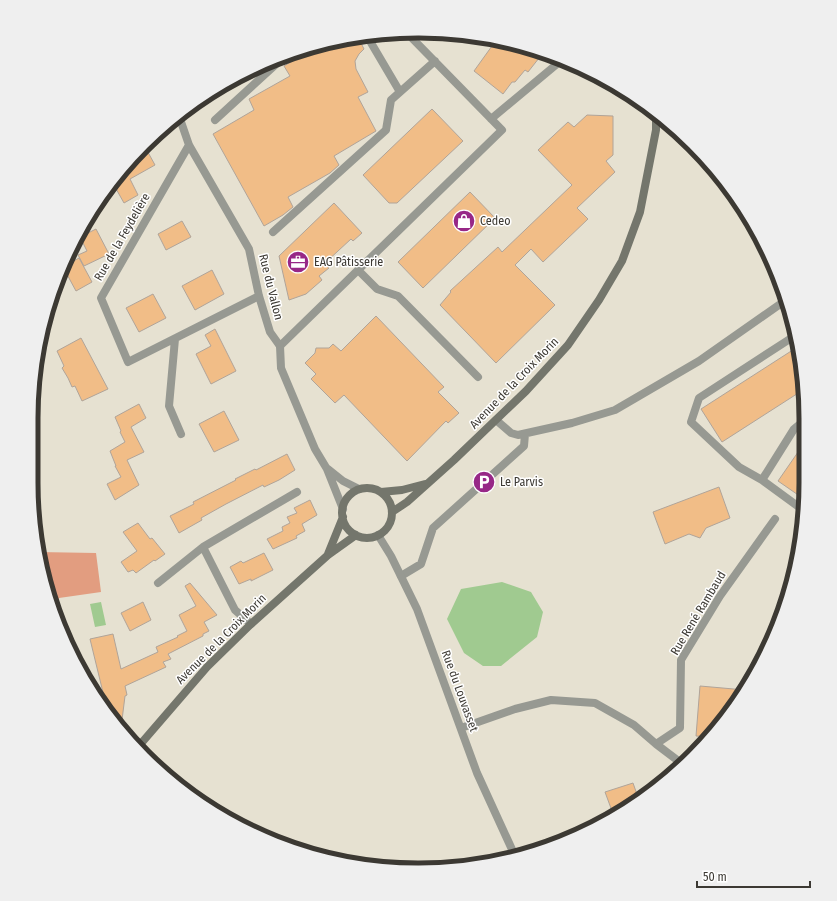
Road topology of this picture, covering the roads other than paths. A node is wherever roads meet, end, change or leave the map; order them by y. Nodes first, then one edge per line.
1 (413, 38) edge
2 (369, 41) edge
3 (435, 61) junction
4 (558, 64) edge
5 (271, 68) edge
6 (400, 92) junction
7 (491, 119) junction
8 (215, 120) dead end
9 (181, 122) edge
10 (656, 122) edge
11 (659, 124) edge
12 (656, 130) junction
13 (189, 145) junction
14 (273, 232) dead end
15 (358, 270) junction
16 (259, 296) junction
17 (781, 303) edge
18 (791, 338) edge
19 (175, 339) junction
20 (280, 346) junction
21 (478, 377) dead end
22 (496, 420) junction
23 (799, 425) edge
24 (181, 434) dead end
25 (525, 434) junction
26 (327, 469) junction
27 (762, 480) junction
28 (426, 484) junction
29 (359, 489) junction
30 (297, 492) dead end
31 (381, 492) junction
32 (798, 506) edge
33 (392, 512) junction
34 (343, 513) junction
35 (775, 519) dead end
36 (356, 535) junction
37 (378, 536) junction
38 (203, 547) junction
39 (328, 555) junction
40 (401, 576) junction
41 (158, 583) dead end
42 (251, 624) junction
43 (461, 728) junction
44 (141, 743) edge
45 (656, 744) junction
46 (678, 761) edge
47 (513, 851) edge

1 - 3 street
2 - 6 street
3 - 6 street
3 - 7 street
4 - 7 street
5 - 8 street
6 - 14 street
7 - 15 street
9 - 13 street, Rue du Vallon
10 - 12 main road, Avenue de la Croix Morin
11 - 12 main road, Avenue de la Croix Morin
12 - 22 main road, Avenue de la Croix Morin
13 - 16 street, Rue du Vallon
13 - 19 street, Rue de la Feydelière
15 - 20 street
15 - 21 street
16 - 19 street, Rue de la Feydelière
16 - 20 street, Rue du Vallon
17 - 25 street
18 - 27 street
19 - 24 street
20 - 26 street
22 - 25 street
22 - 28 main road, Avenue de la Croix Morin
23 - 27 street
25 - 40 street
26 - 29 street
26 - 34 street
27 - 32 street
28 - 31 main road, Avenue de la Croix Morin
28 - 33 main road, Avenue de la Croix Morin
29 - 31 main road
29 - 34 main road
30 - 38 street
31 - 33 main road
33 - 37 main road
34 - 36 main road
34 - 39 main road, Avenue de la Croix Morin
35 - 45 street, Rue René Rambaud
36 - 37 main road
36 - 39 main road, Avenue de la Croix Morin
37 - 40 street, Rue du Louvasset
38 - 41 street
38 - 42 street
39 - 42 main road, Avenue de la Croix Morin
40 - 43 street, Rue du Louvasset
42 - 44 main road, Avenue de la Croix Morin
43 - 45 street
43 - 47 street, Rue du Louvasset
45 - 46 street

